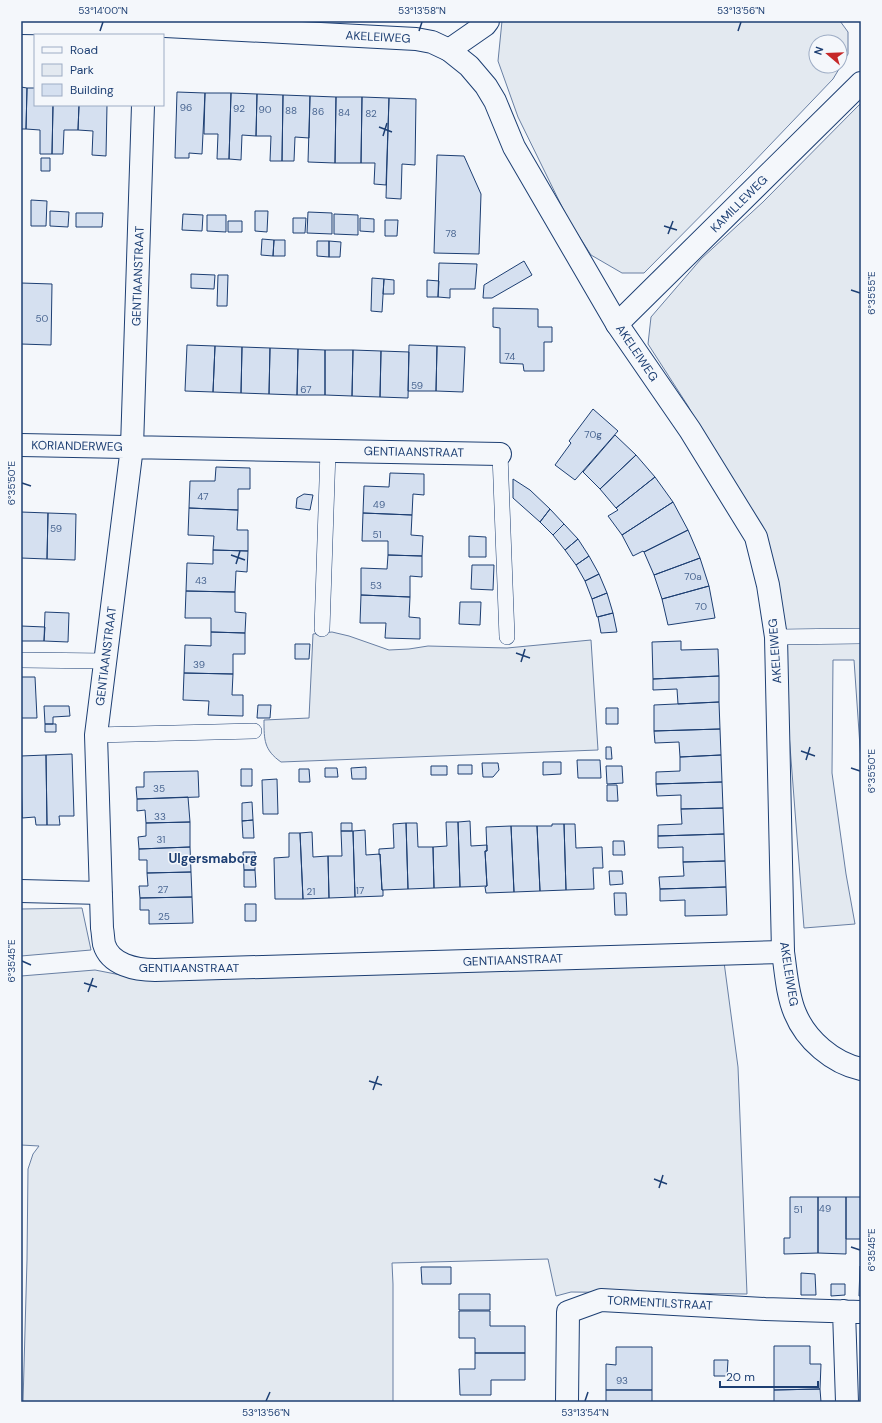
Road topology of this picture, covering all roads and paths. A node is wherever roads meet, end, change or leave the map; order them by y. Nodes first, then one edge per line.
1 (488, 21) edge
2 (21, 23) edge
3 (145, 30) edge
4 (449, 50) junction
5 (861, 83) edge
6 (143, 106) edge
7 (617, 324) junction
8 (21, 445) edge
9 (132, 447) junction
10 (328, 451) junction
11 (500, 454) joint
12 (322, 629) dead end
13 (861, 636) edge
14 (507, 637) dead end
15 (776, 637) junction
16 (21, 660) edge
17 (106, 661) junction
18 (254, 731) dead end
19 (96, 735) junction
20 (21, 891) edge
21 (101, 893) junction
22 (783, 952) junction
23 (861, 1069) edge
24 (852, 1311) edge
25 (567, 1402) edge
26 (847, 1402) edge

1 - 4 street
2 - 3 street, AKELEIWEG
3 - 4 street, AKELEIWEG
4 - 7 street, AKELEIWEG
5 - 7 street, KAMILLEWEG
6 - 9 street, GENTIAANSTRAAT
7 - 15 street, AKELEIWEG
8 - 9 street, KORIANDERWEG
9 - 10 street, GENTIAANSTRAAT
9 - 17 street, GENTIAANSTRAAT
10 - 11 street, GENTIAANSTRAAT
10 - 12 lane
11 - 14 lane
13 - 15 lane
15 - 22 street, AKELEIWEG
16 - 17 lane
17 - 19 street, GENTIAANSTRAAT
18 - 19 lane
19 - 21 street, GENTIAANSTRAAT
20 - 21 street
21 - 22 street, GENTIAANSTRAAT
22 - 23 street, AKELEIWEG
24 - 25 street, TORMENTILSTRAAT
24 - 26 street, TORMENTILSTRAAT

